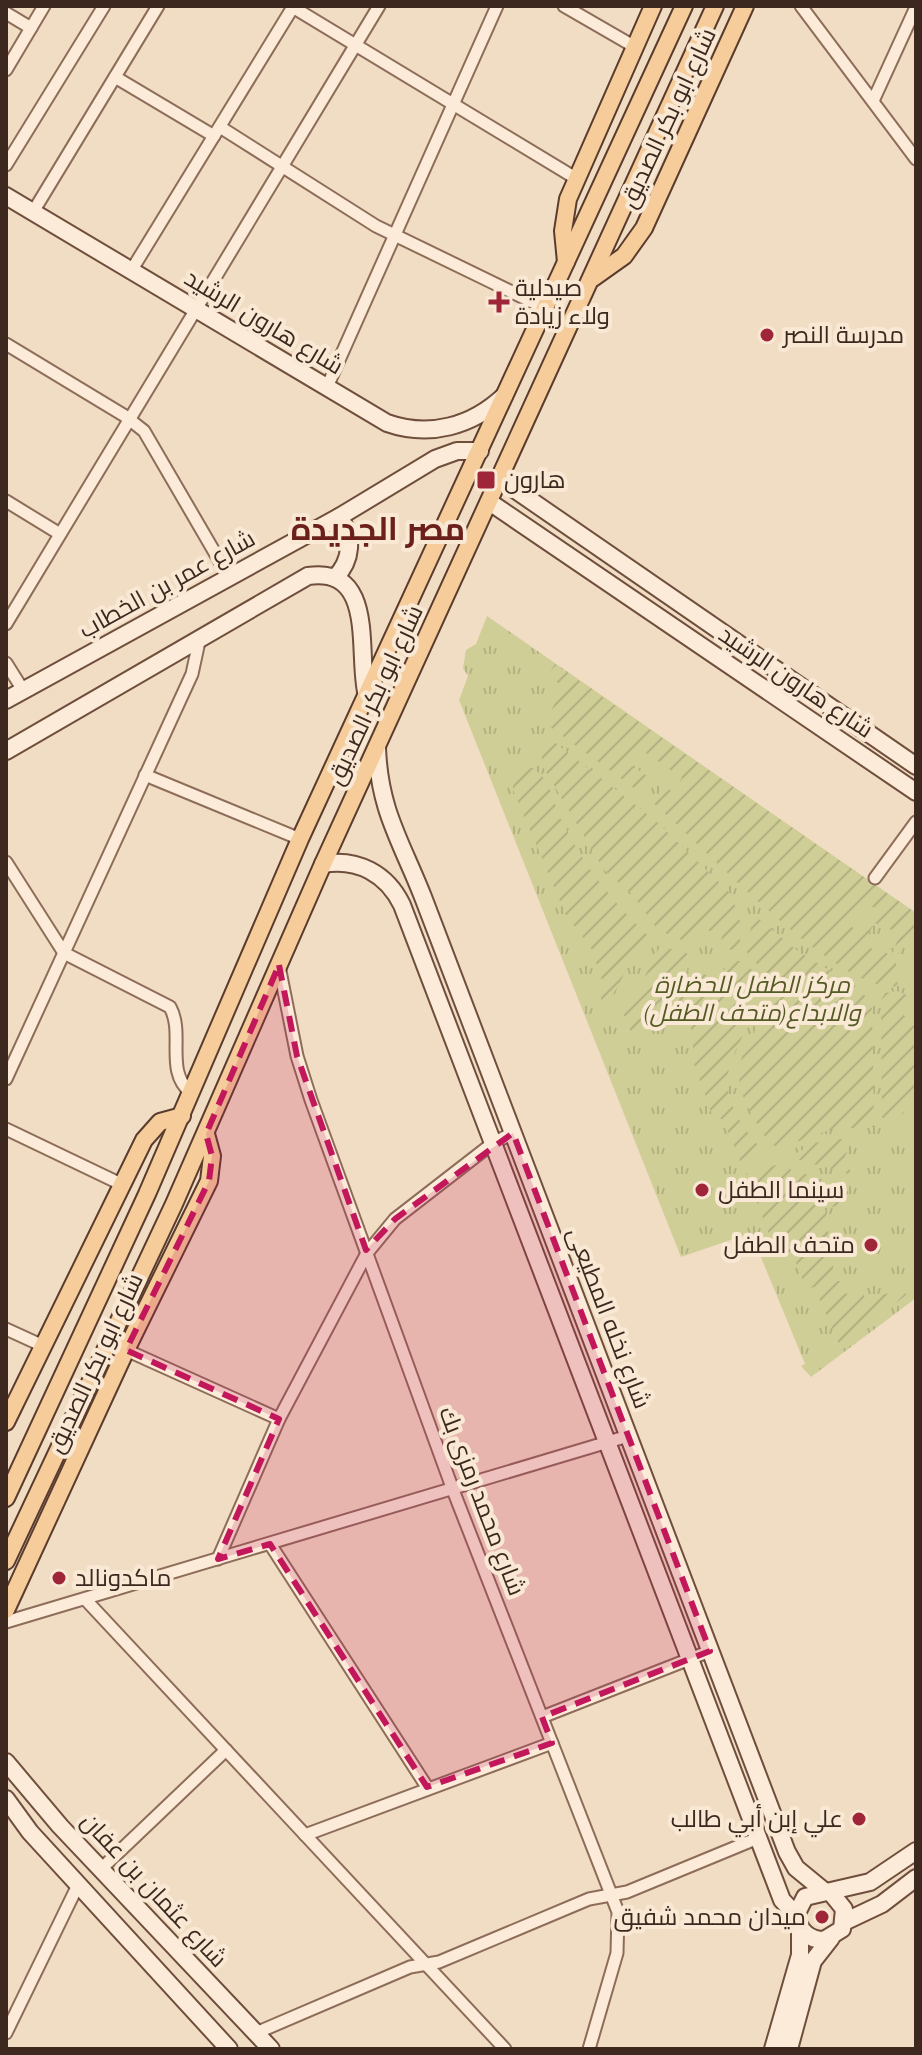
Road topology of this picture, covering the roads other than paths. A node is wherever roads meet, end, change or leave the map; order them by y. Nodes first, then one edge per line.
1 (44, 6) edge
2 (104, 6) edge
3 (158, 6) edge
4 (379, 6) edge
5 (497, 6) edge
6 (564, 6) edge
7 (653, 6) edge
8 (684, 6) edge
9 (715, 6) edge
10 (745, 6) edge
11 (801, 6) edge
12 (292, 7) edge
13 (916, 7) edge
14 (6, 13) edge
15 (31, 28) junction
16 (355, 45) junction
17 (635, 47) junction
18 (6, 70) edge
19 (115, 77) junction
20 (873, 101) junction
21 (451, 103) junction
22 (217, 132) junction
23 (916, 159) edge
24 (6, 165) edge
25 (282, 166) junction
26 (577, 179) junction
27 (6, 196) edge
28 (33, 212) junction
29 (393, 235) junction
30 (566, 263) junction
31 (131, 271) junction
32 (593, 278) junction
33 (545, 308) junction
34 (195, 310) junction
35 (6, 344) edge
36 (327, 387) junction
37 (506, 395) junction
38 (129, 419) junction
39 (480, 451) junction
40 (501, 480) junction
41 (6, 501) edge
42 (491, 503) junction
43 (339, 517) junction
44 (60, 534) junction
45 (229, 577) junction
46 (335, 578) junction
47 (6, 624) edge
48 (200, 637) junction
49 (6, 663) edge
50 (23, 690) junction
51 (367, 696) junction
52 (6, 700) edge
53 (377, 747) junction
54 (6, 751) edge
55 (916, 766) edge
56 (145, 775) junction
57 (916, 792) edge
58 (916, 822) edge
59 (300, 839) junction
60 (6, 862) edge
61 (323, 864) junction
62 (875, 878) dead end
63 (64, 953) junction
64 (279, 965) junction
65 (6, 1079) edge
66 (191, 1093) junction
67 (182, 1116) junction
68 (6, 1129) edge
69 (513, 1133) junction
70 (206, 1134) junction
71 (493, 1143) junction
72 (123, 1185) junction
73 (367, 1253) junction
74 (6, 1329) edge
75 (41, 1345) junction
76 (126, 1350) junction
77 (279, 1419) junction
78 (6, 1422) edge
79 (628, 1436) junction
80 (607, 1444) junction
81 (453, 1490) junction
82 (6, 1498) edge
83 (270, 1544) junction
84 (218, 1559) junction
85 (6, 1561) edge
86 (85, 1599) junction
87 (6, 1610) edge
88 (6, 1622) edge
89 (710, 1651) junction
90 (689, 1660) junction
91 (542, 1717) junction
92 (552, 1743) junction
93 (226, 1750) junction
94 (6, 1762) edge
95 (427, 1787) junction
96 (6, 1799) edge
97 (305, 1835) junction
98 (758, 1838) junction
99 (916, 1851) edge
100 (101, 1869) junction
101 (916, 1878) edge
102 (78, 1885) junction
103 (858, 1886) junction
104 (828, 1892) junction
105 (612, 1894) junction
106 (870, 1911) junction
107 (798, 1922) junction
108 (844, 1922) junction
109 (831, 1938) junction
110 (807, 1958) junction
111 (426, 1964) junction
112 (6, 2033) edge
113 (256, 2033) junction
114 (229, 2049) edge
115 (271, 2049) edge
116 (505, 2049) edge
117 (589, 2049) edge
118 (773, 2049) edge
119 (789, 2049) edge

1 - 15 street
2 - 24 street
3 - 19 street
4 - 16 street
5 - 21 street
6 - 17 street
7 - 17 main road, شارع ابو بكر الصديق
8 - 30 main road, شارع ابو بكر الصديق
9 - 32 main road, شارع ابو بكر الصديق
10 - 32 main road, شارع ابو بكر الصديق
11 - 20 street
12 - 16 street
12 - 22 street
13 - 20 street
14 - 15 street
15 - 18 street
16 - 21 street
16 - 25 street
17 - 26 main road, شارع ابو بكر الصديق
19 - 22 street
19 - 28 street
20 - 23 street
21 - 26 street
21 - 29 street
22 - 25 street
22 - 31 street
25 - 29 street
25 - 34 street
26 - 30 main road, شارع ابو بكر الصديق
27 - 28 street, شارع هارون الرشيد
28 - 31 street, شارع هارون الرشيد
29 - 33 street
29 - 36 street
30 - 33 main road, شارع ابو بكر الصديق
31 - 34 street, شارع هارون الرشيد
32 - 40 main road, شارع ابو بكر الصديق
33 - 37 main road, شارع ابو بكر الصديق
34 - 36 street, شارع هارون الرشيد
34 - 38 street
35 - 38 street
36 - 37 street, شارع هارون الرشيد
37 - 39 main road, شارع ابو بكر الصديق
38 - 44 street
38 - 45 street
39 - 43 street, شارع عمر بن الخطاب
39 - 51 main road, شارع ابو بكر الصديق
40 - 42 main road, شارع ابو بكر الصديق
40 - 55 street, شارع هارون الرشيد
41 - 44 street
42 - 53 main road, شارع ابو بكر الصديق
42 - 57 street, شارع هارون الرشيد
43 - 45 street, شارع عمر بن الخطاب
43 - 46 street
44 - 47 street
45 - 50 street, شارع عمر بن الخطاب
46 - 48 street
46 - 51 street
48 - 54 street
48 - 56 street
49 - 50 street
50 - 52 street, شارع عمر بن الخطاب
51 - 59 main road, شارع ابو بكر الصديق
53 - 61 main road, شارع ابو بكر الصديق
53 - 69 street, شارع نخله المطيعى
56 - 59 street
56 - 63 street
58 - 62 street
59 - 66 main road, شارع ابو بكر الصديق
60 - 63 street
61 - 64 main road, شارع ابو بكر الصديق
61 - 71 street, شارع نخله المطيعى
63 - 65 street
63 - 66 street
64 - 70 main road, شارع ابو بكر الصديق
64 - 73 street, شارع محمد رمزى بك
66 - 67 main road, شارع ابو بكر الصديق
67 - 72 main road
67 - 82 main road, شارع ابو بكر الصديق
68 - 72 street
69 - 71 street
69 - 79 street, شارع نخله المطيعى
70 - 76 main road, شارع ابو بكر الصديق
70 - 85 main road, شارع ابو بكر الصديق
71 - 73 street
71 - 80 street, شارع نخله المطيعى
72 - 75 main road
73 - 77 street
73 - 81 street, شارع محمد رمزى بك
74 - 75 street
75 - 78 main road
76 - 77 street
76 - 87 main road, شارع ابو بكر الصديق
77 - 84 street
79 - 80 street
79 - 89 street, شارع نخله المطيعى
80 - 81 street
80 - 90 street, شارع نخله المطيعى
81 - 83 street
81 - 91 street, شارع محمد رمزى بك
83 - 84 street
83 - 95 street
84 - 86 street
86 - 88 street
86 - 93 street
89 - 90 street
89 - 104 street, شارع نخله المطيعى
90 - 91 street
90 - 98 street, شارع نخله المطيعى
91 - 92 street, شارع محمد رمزى بك
92 - 95 street
92 - 105 street, شارع محمد رمزى بك
93 - 97 street
93 - 100 street
94 - 100 street, شارع عثمان بن عفان
95 - 97 street
96 - 102 street
97 - 111 street
98 - 105 street
98 - 107 street, شارع نخله المطيعى
99 - 103 street
100 - 113 street, شارع عثمان بن عفان
101 - 106 street
102 - 112 street
102 - 114 street
103 - 104 street
103 - 106 street
104 - 107 street
104 - 108 street
105 - 111 street
105 - 117 street, شارع محمد رمزى بك
106 - 108 street
107 - 109 street
107 - 110 street
108 - 109 street
109 - 110 street
110 - 118 street
110 - 119 street
111 - 113 street
111 - 116 street
113 - 115 street, شارع عثمان بن عفان

